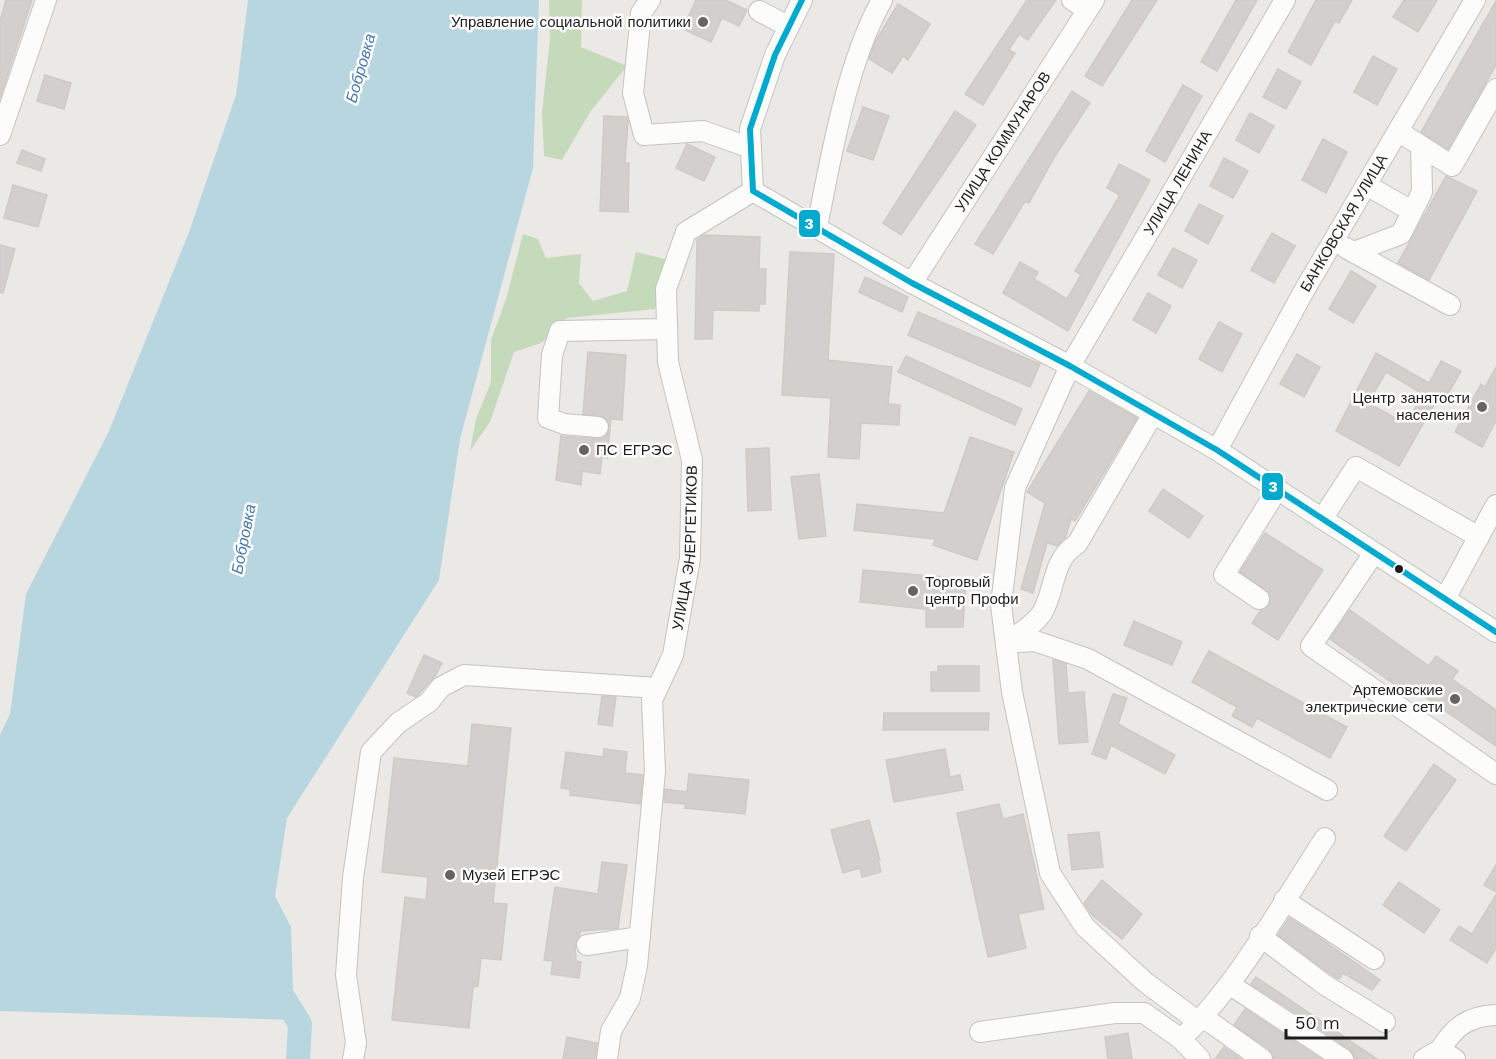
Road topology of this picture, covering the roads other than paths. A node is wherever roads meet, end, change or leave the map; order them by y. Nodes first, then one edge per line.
1 (46, 0) edge
2 (650, 0) edge
3 (802, 0) edge
4 (882, 0) edge
5 (1285, 0) edge
6 (1476, 0) edge
7 (1084, 3) edge
8 (759, 11) dead end
9 (788, 27) junction
10 (1496, 89) edge
11 (1398, 131) junction
12 (0, 135) edge
13 (1421, 146) junction
14 (751, 148) junction
15 (1366, 185) junction
16 (753, 191) junction
17 (1412, 211) junction
18 (817, 227) junction
19 (1333, 241) junction
20 (1354, 252) junction
21 (912, 283) junction
22 (1450, 305) dead end
23 (666, 329) junction
24 (1070, 366) junction
25 (1153, 414) junction
26 (598, 427) dead end
27 (1217, 450) junction
28 (1277, 489) junction
29 (1496, 506) edge
30 (1322, 519) junction
31 (1479, 537) junction
32 (1374, 553) junction
33 (1446, 597) junction
34 (1259, 599) dead end
35 (1496, 632) edge
36 (1006, 643) junction
37 (657, 688) junction
38 (1496, 774) edge
39 (1327, 790) dead end
40 (1325, 838) dead end
41 (1284, 900) junction
42 (1260, 936) junction
43 (640, 937) junction
44 (587, 945) dead end
45 (1374, 959) dead end
46 (1229, 984) junction
47 (1496, 1015) edge
48 (1201, 1019) junction
49 (1385, 1022) dead end
50 (980, 1032) dead end
51 (1181, 1039) junction
52 (1439, 1056) edge
53 (353, 1059) edge
54 (607, 1059) edge
55 (1200, 1059) edge
56 (1263, 1059) edge
57 (1343, 1059) edge

1 - 12 street
2 - 14 street
3 - 9 street
4 - 18 street
5 - 24 street, УЛИЦА ЛЕНИНА
6 - 11 street, БАНКОВСКАЯ УЛИЦА
7 - 21 street, УЛИЦА КОММУНАРОВ
8 - 9 street
9 - 14 street
10 - 13 street
11 - 13 street
11 - 15 street, БАНКОВСКАЯ УЛИЦА
13 - 17 street
14 - 16 street
15 - 17 street
15 - 19 street, БАНКОВСКАЯ УЛИЦА
16 - 18 street
16 - 23 street, УЛИЦА ЭНЕРГЕТИКОВ
17 - 20 street
18 - 21 street
19 - 20 street
19 - 27 street, БАНКОВСКАЯ УЛИЦА
20 - 22 street
21 - 24 street
23 - 26 street
23 - 37 street, УЛИЦА ЭНЕРГЕТИКОВ
24 - 25 street
24 - 36 street, УЛИЦА ЛЕНИНА
25 - 27 street
25 - 36 street
27 - 28 street
28 - 30 street
28 - 34 street
29 - 31 street
30 - 31 street
30 - 32 street
31 - 33 street
32 - 33 street
32 - 38 street
33 - 35 street
36 - 39 street
36 - 48 street, УЛИЦА ЛЕНИНА
37 - 43 street, УЛИЦА ЭНЕРГЕТИКОВ
37 - 53 street
40 - 41 street
41 - 42 street
41 - 45 street
42 - 46 street
42 - 49 street
43 - 44 street
43 - 54 street, УЛИЦА ЭНЕРГЕТИКОВ
46 - 48 street
46 - 57 street
47 - 52 street
48 - 51 street
48 - 56 street, УЛИЦА ЛЕНИНА
50 - 51 street
51 - 55 street

